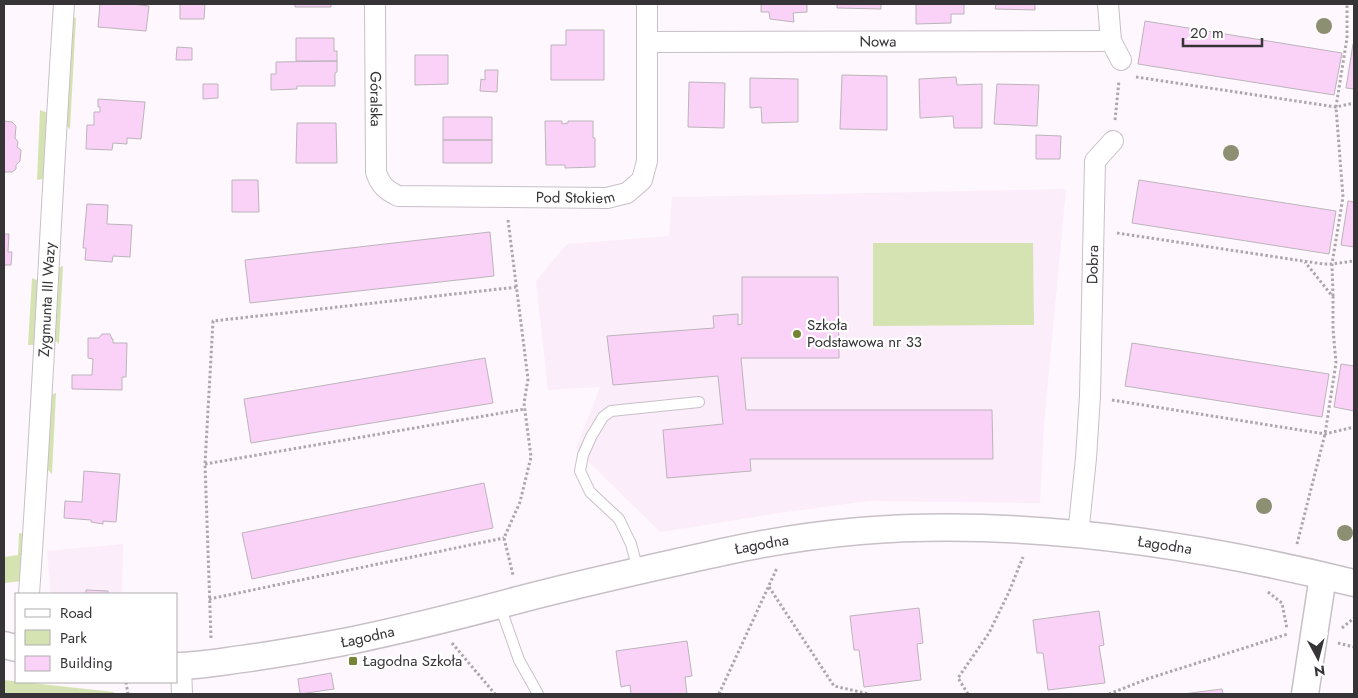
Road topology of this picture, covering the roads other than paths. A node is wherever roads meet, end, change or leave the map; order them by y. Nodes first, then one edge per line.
1 (64, 4) edge
2 (376, 4) edge
3 (647, 4) edge
4 (1108, 4) edge
5 (1111, 41) junction
6 (647, 42) junction
7 (1121, 67) road end
8 (1113, 140) road end
9 (387, 191) joint
10 (699, 402) dead end
11 (1078, 535) junction
12 (638, 571) junction
13 (1323, 576) junction
14 (1354, 583) edge
15 (29, 593) edge
16 (500, 606) junction
17 (179, 666) edge
18 (182, 694) edge
19 (538, 694) edge
20 (1305, 694) edge

1 - 15 street, Zygmunta III Wazy
2 - 9 street, Góralska
3 - 6 street, Pod Stokiem
4 - 5 street
5 - 6 street, Nowa
5 - 7 street
6 - 9 street, Pod Stokiem
8 - 11 street, Dobra
10 - 12 lane
11 - 12 street, Łagodna
11 - 13 street, Łagodna
12 - 16 street, Łagodna
13 - 14 street, Łagodna
13 - 20 street
16 - 17 street, Łagodna
16 - 19 lane
17 - 18 street

